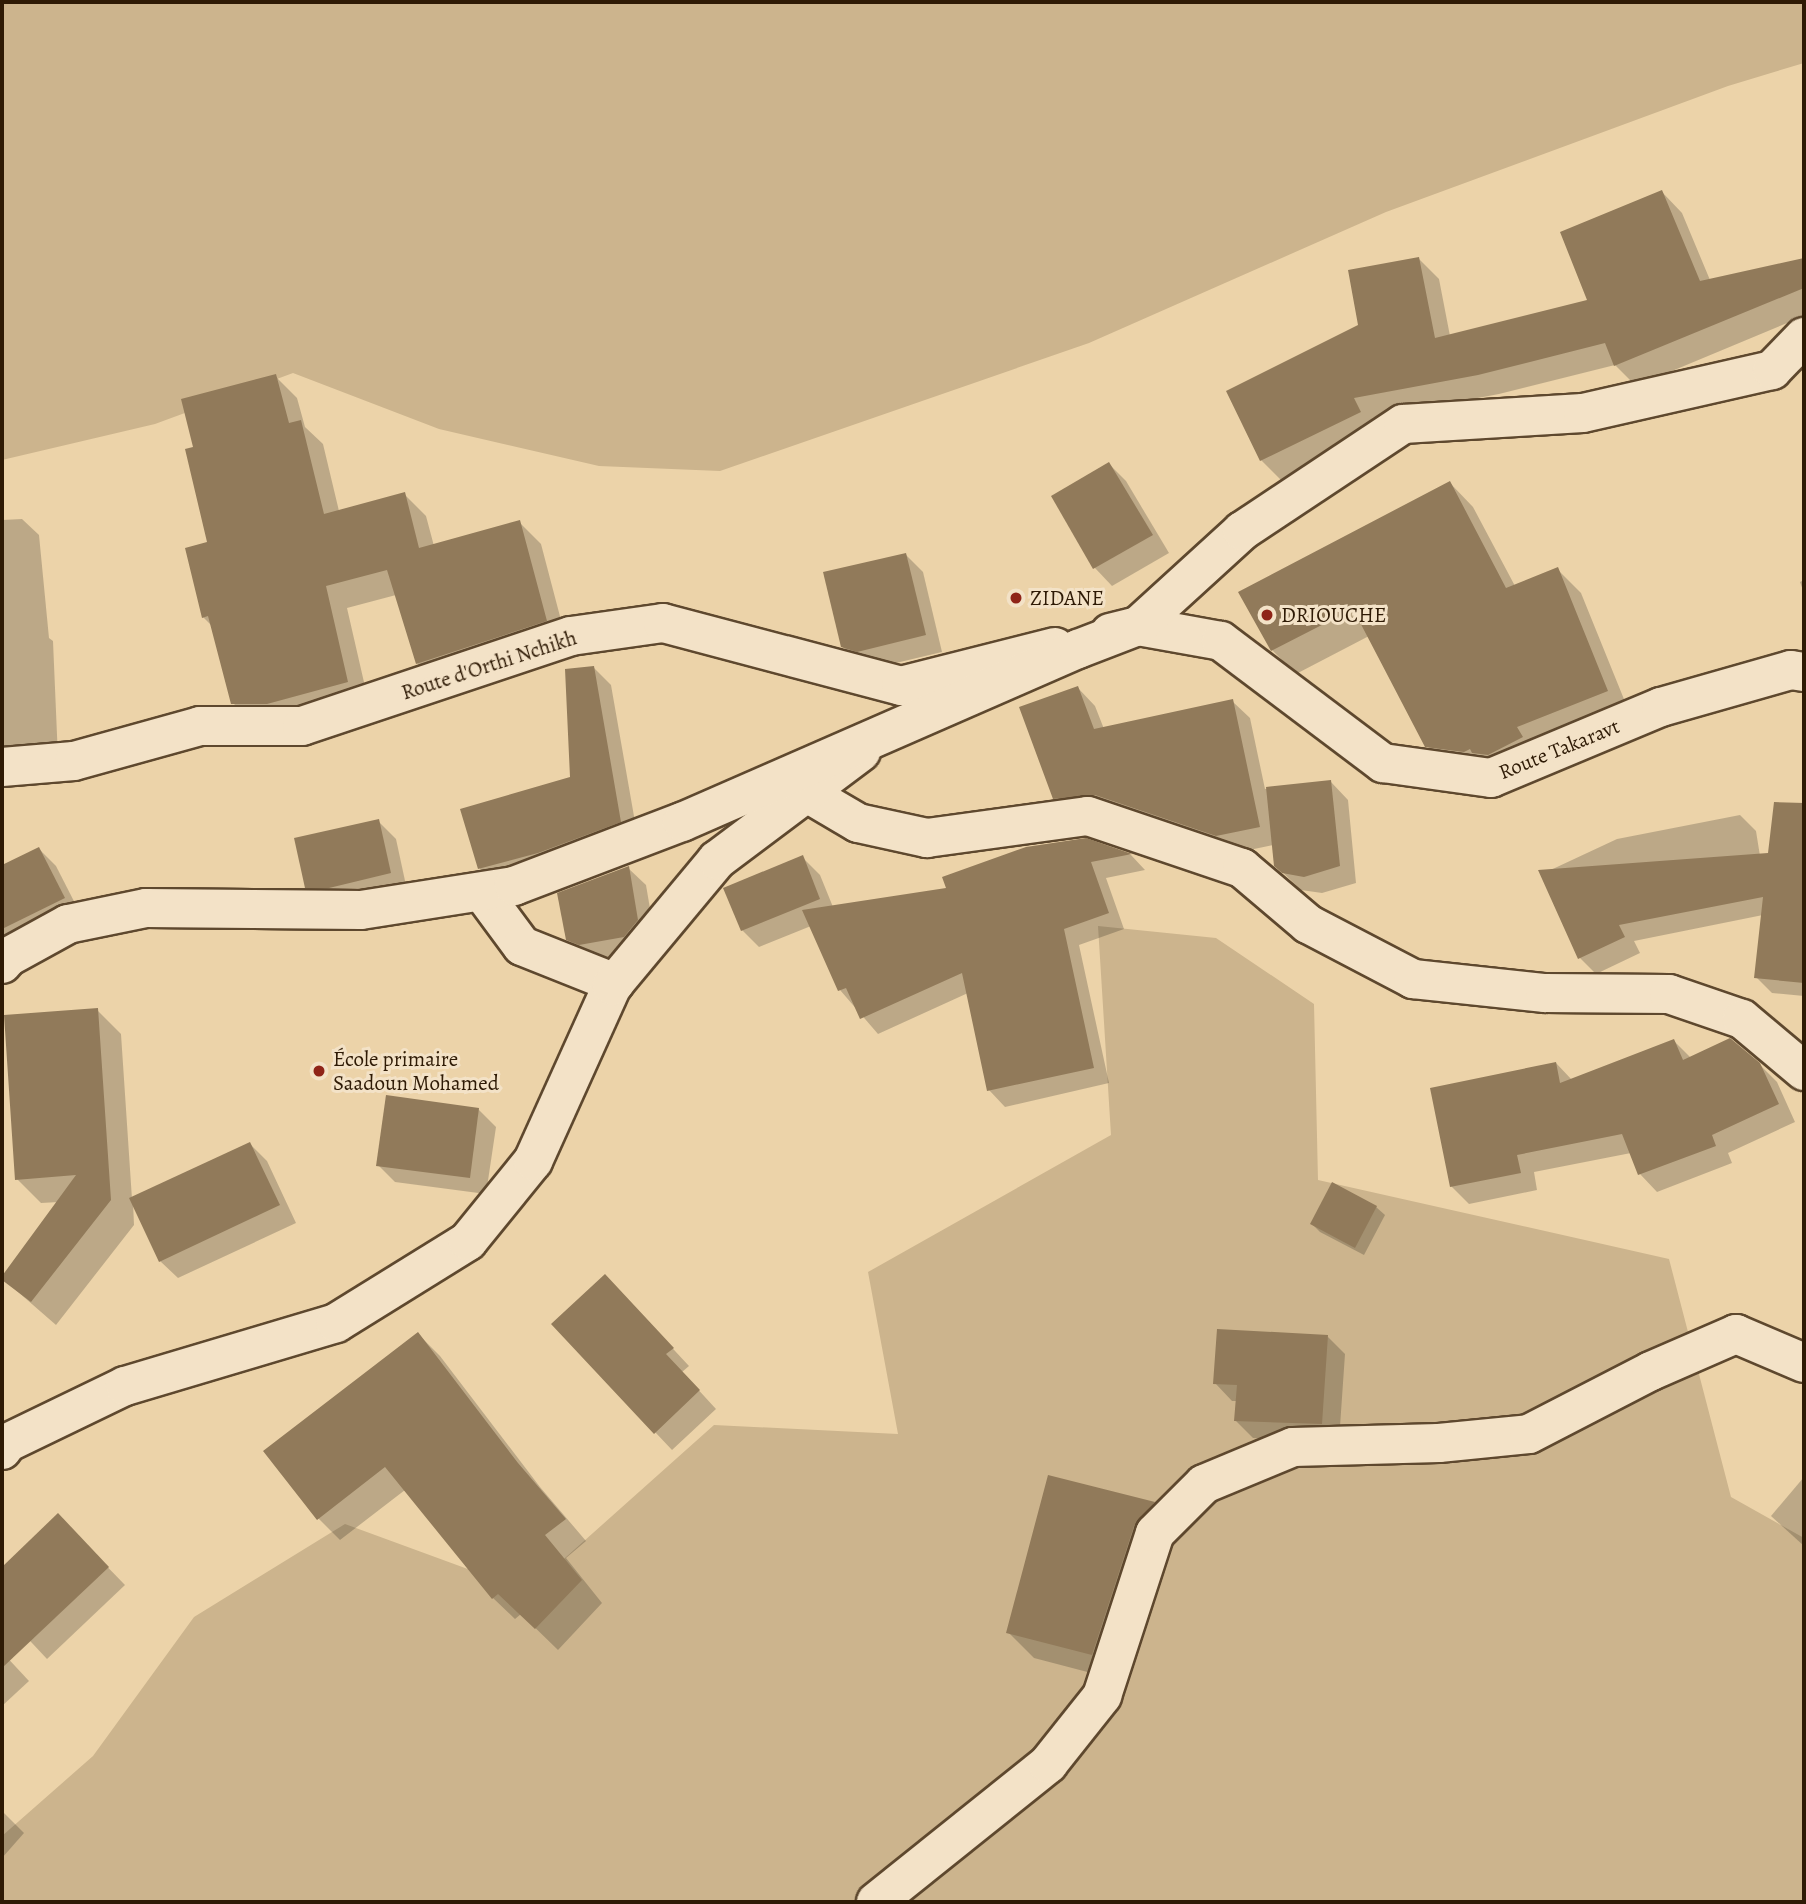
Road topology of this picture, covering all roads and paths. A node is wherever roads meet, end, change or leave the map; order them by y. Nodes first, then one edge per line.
1 (1804, 337) edge
2 (1138, 626) junction
3 (1804, 672) edge
4 (888, 732) junction
5 (2, 767) edge
6 (807, 793) junction
7 (482, 891) junction
8 (2, 964) edge
9 (615, 983) junction
10 (1804, 1071) edge
11 (1804, 1363) edge
12 (2, 1450) edge
13 (876, 1902) edge

1 - 2 street
2 - 3 street, Route Takaravt
2 - 4 street
2 - 5 street, Route d'Orthi Nchikh
4 - 6 street
4 - 7 street
6 - 9 street
6 - 10 street
7 - 8 street
7 - 9 street
9 - 12 street
11 - 13 street

